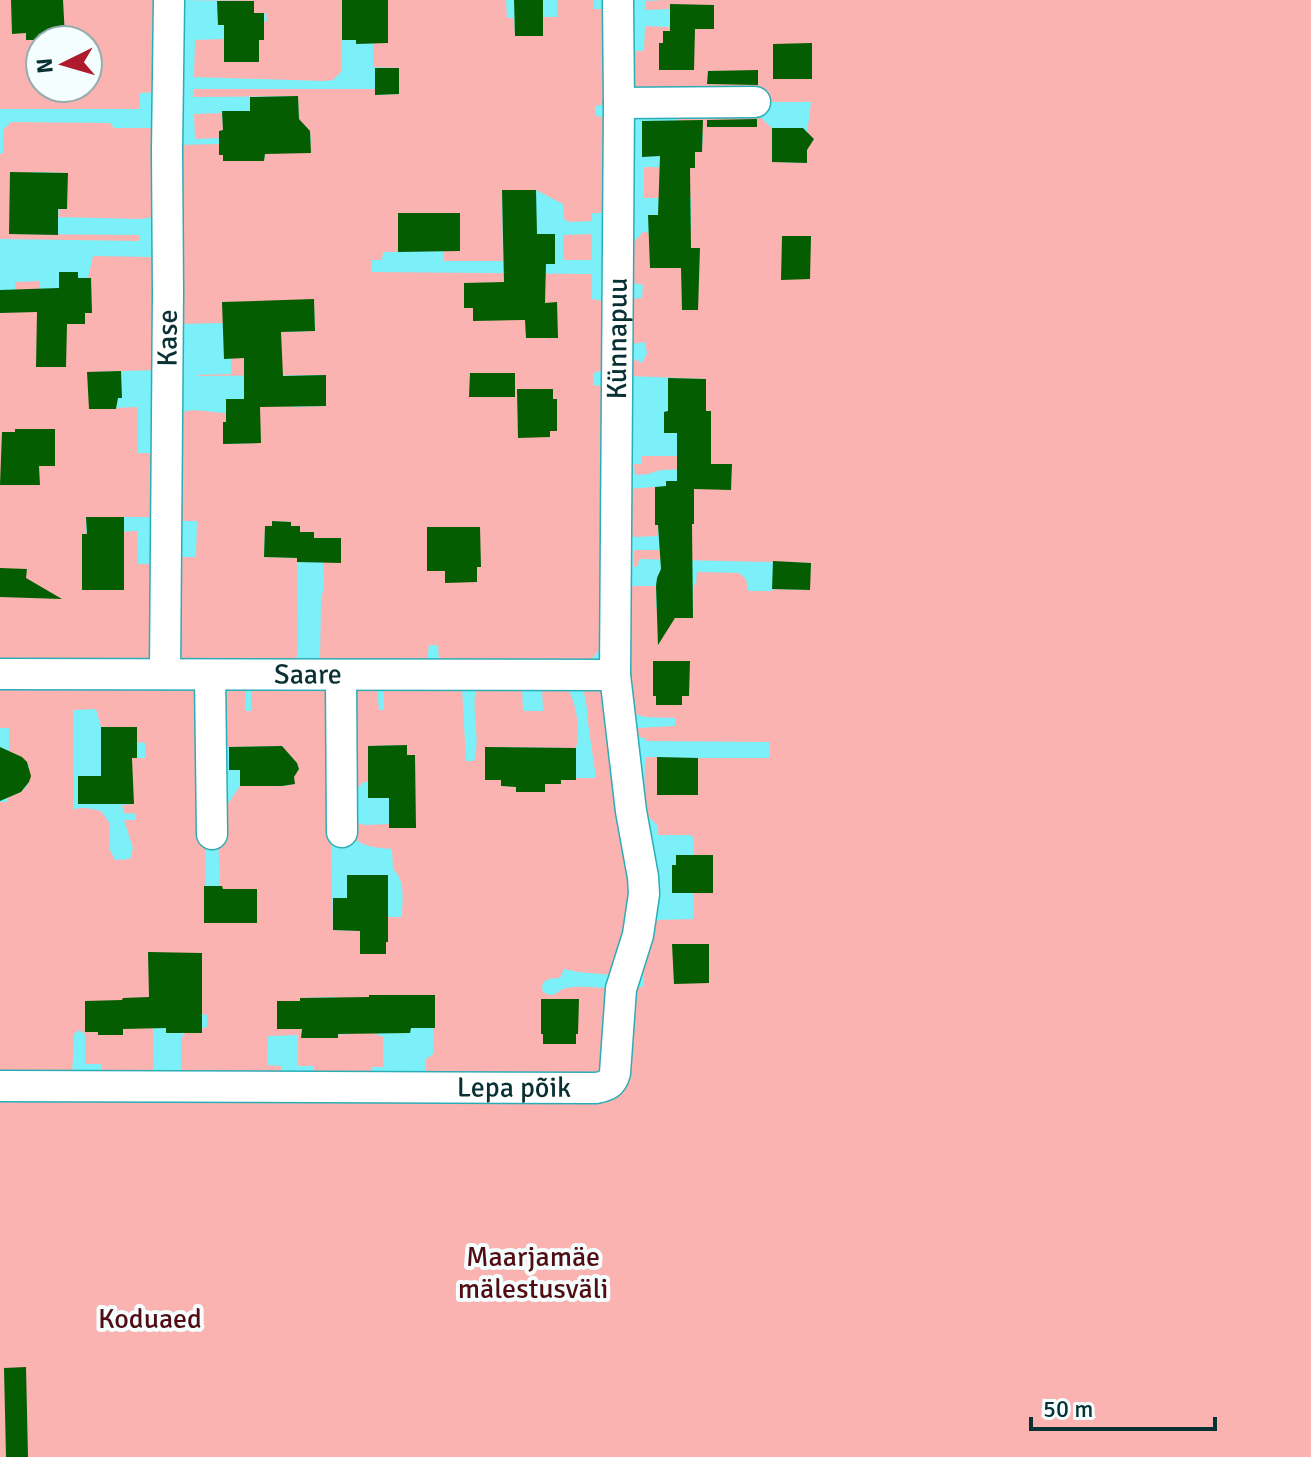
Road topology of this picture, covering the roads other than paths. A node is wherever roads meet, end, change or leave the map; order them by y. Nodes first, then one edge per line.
1 (169, 0) edge
2 (618, 0) edge
3 (755, 102) dead end
4 (619, 103) junction
5 (0, 674) edge
6 (165, 674) junction
7 (210, 675) junction
8 (341, 675) junction
9 (615, 675) junction
10 (342, 832) dead end
11 (212, 834) dead end
12 (0, 1086) edge

1 - 6 street, Kase
2 - 4 street, Künnapuu
3 - 4 street
4 - 9 street, Künnapuu
5 - 6 street, Saare
6 - 7 street, Saare
7 - 8 street, Saare
7 - 11 street
8 - 9 street, Saare
8 - 10 street
9 - 12 street, Lepa põik

